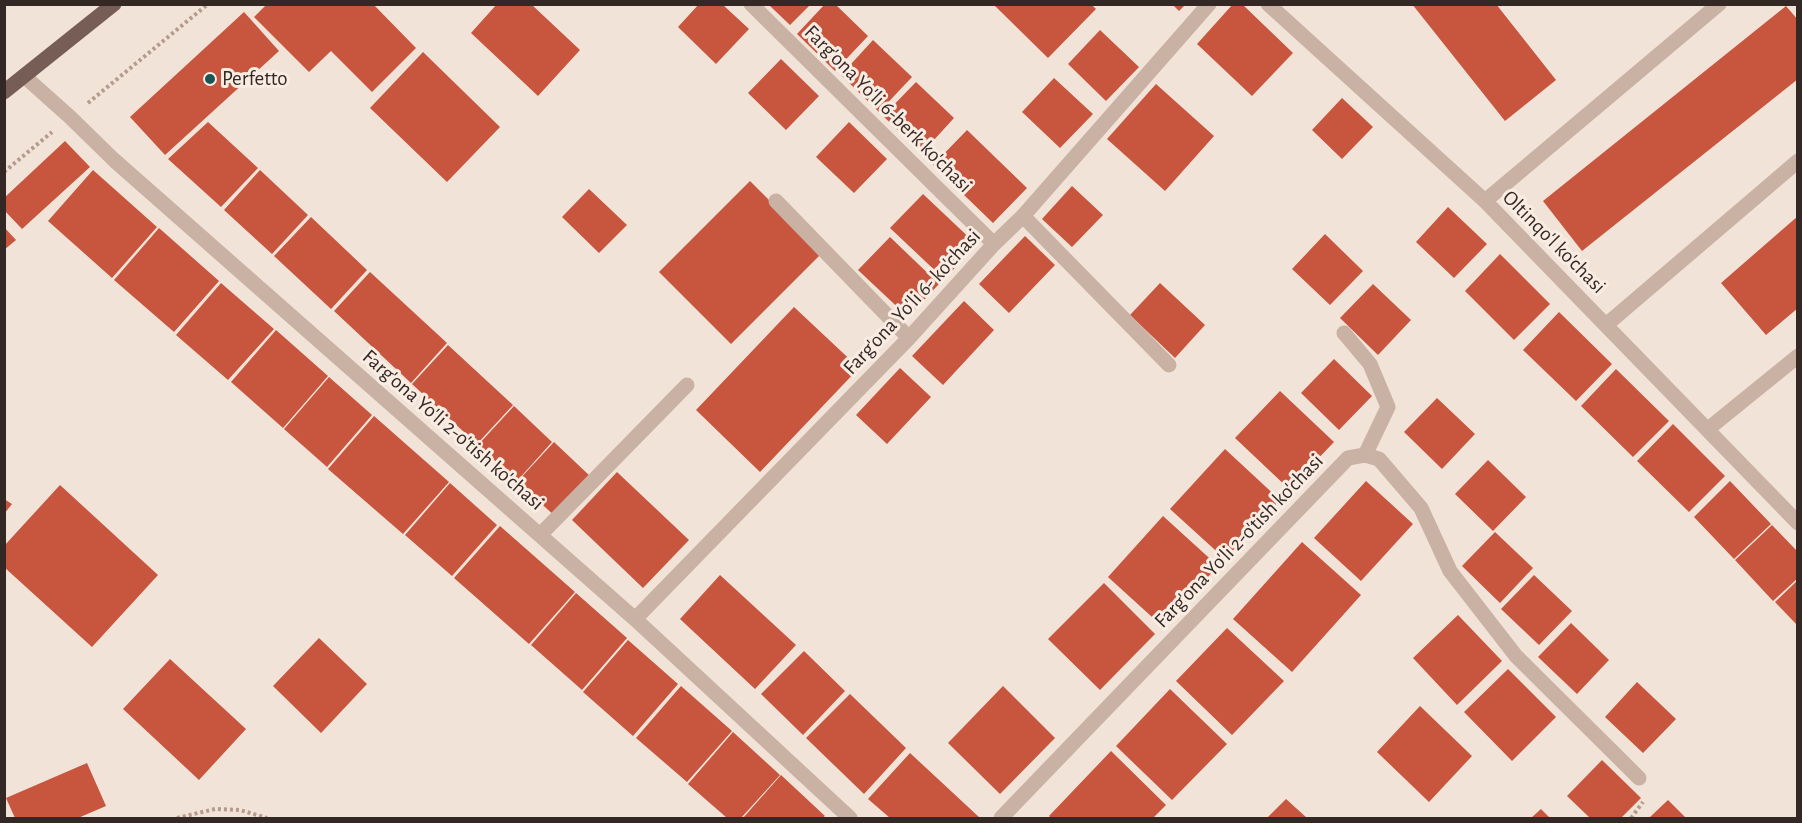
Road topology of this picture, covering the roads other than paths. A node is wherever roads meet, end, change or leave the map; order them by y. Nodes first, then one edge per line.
1 (114, 4) edge
2 (751, 4) edge
3 (1209, 4) edge
4 (1268, 4) edge
5 (1711, 8) edge
6 (24, 76) junction
7 (4, 92) edge
8 (1797, 161) edge
9 (776, 201) dead end
10 (1485, 201) junction
11 (1023, 216) junction
12 (994, 244) junction
13 (1606, 325) junction
14 (1344, 333) dead end
15 (909, 338) junction
16 (1797, 356) edge
17 (1168, 365) dead end
18 (687, 386) dead end
19 (1708, 429) junction
20 (1365, 454) junction
21 (1797, 523) edge
22 (540, 535) junction
23 (635, 619) junction
24 (1639, 778) dead end
25 (850, 819) edge
26 (1001, 819) edge

1 - 6 main road
2 - 12 street, Farg'ona Yo'li 6-berk ko'chasi
3 - 11 street, Farg'ona Yo'li 6- ko'chasi
4 - 10 street, Oltinqo'l ko'chasi
5 - 10 street
6 - 7 main road
6 - 22 street, Farg'ona Yo'li 2-o'tish ko'chasi
8 - 13 street
9 - 15 street
10 - 13 street, Oltinqo'l ko'chasi
11 - 12 street, Farg'ona Yo'li 6- ko'chasi
11 - 17 street
12 - 15 street, Farg'ona Yo'li 6- ko'chasi
13 - 19 street, Oltinqo'l ko'chasi
14 - 20 street
15 - 23 street, Farg'ona Yo'li 6- ko'chasi
16 - 19 street
18 - 22 street
19 - 21 street, Oltinqo'l ko'chasi
20 - 24 street
20 - 26 street, Farg'ona Yo'li 2-o'tish ko'chasi
22 - 23 street, Farg'ona Yo'li 2-o'tish ko'chasi
23 - 25 street, Farg'ona Yo'li 2-o'tish ko'chasi

